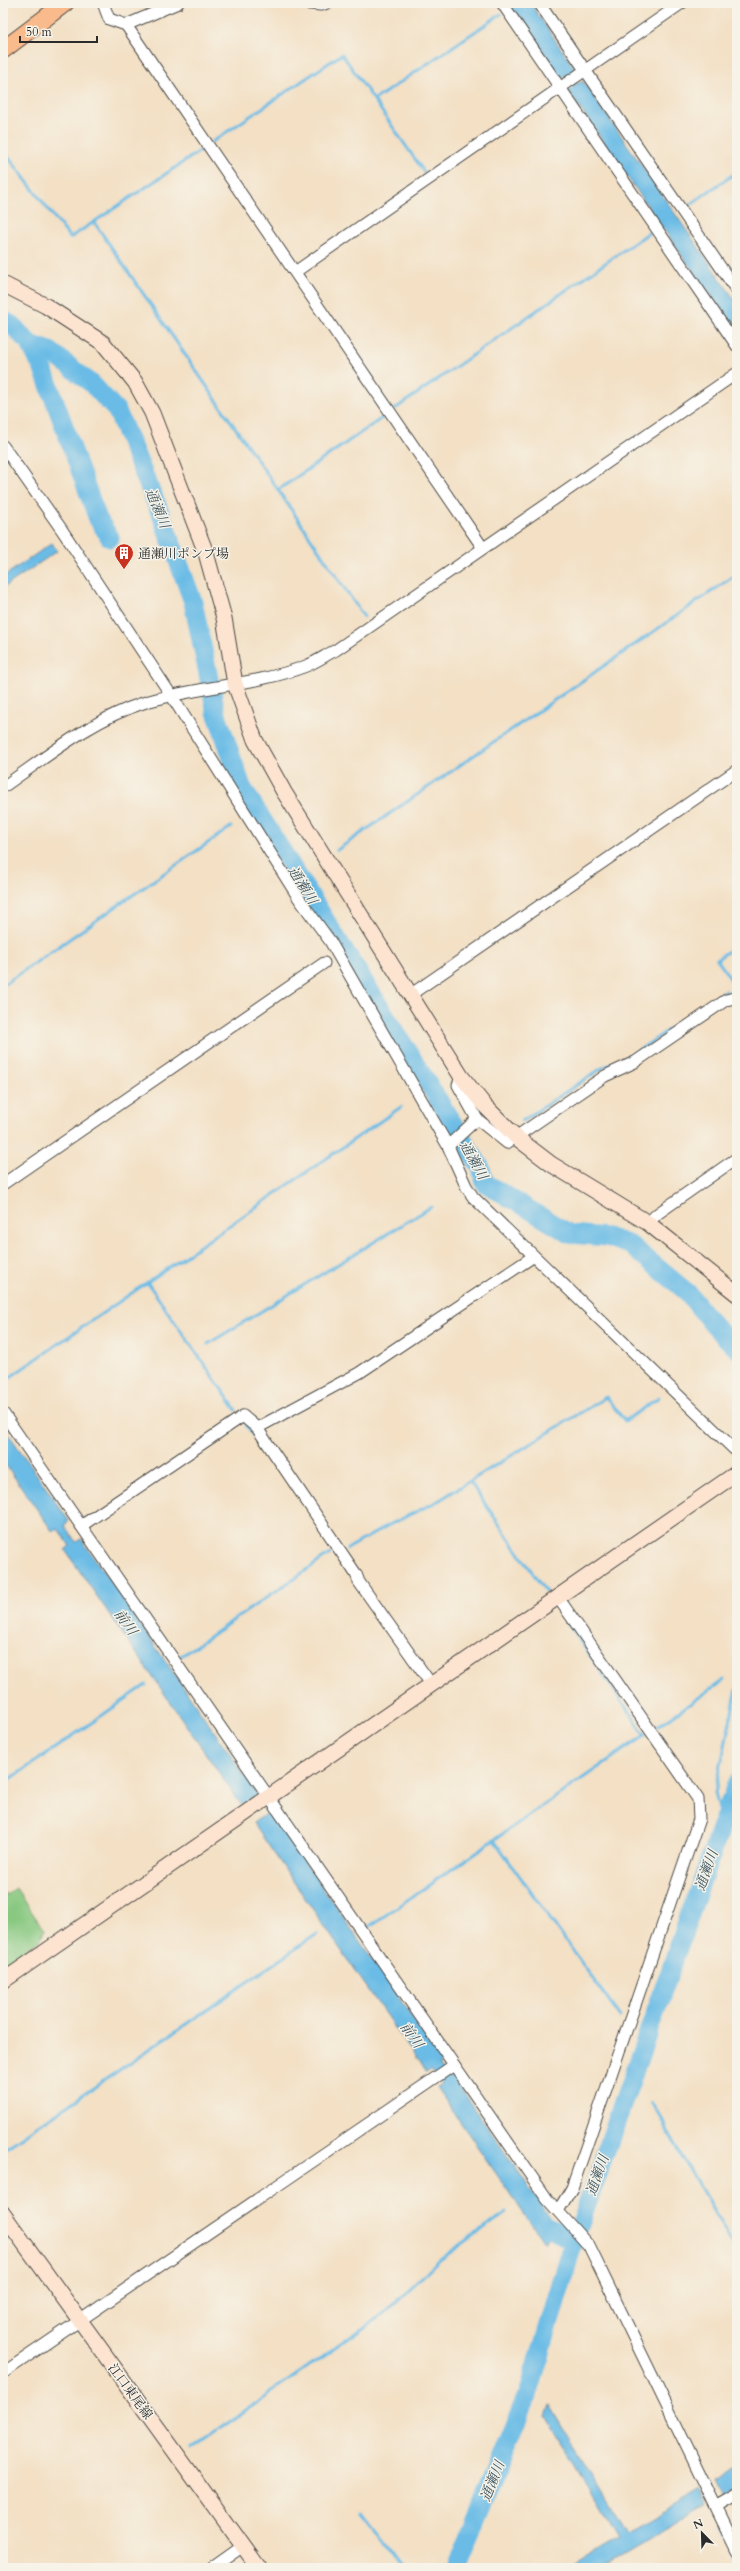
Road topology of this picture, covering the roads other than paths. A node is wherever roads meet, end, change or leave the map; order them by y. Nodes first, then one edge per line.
1 (65, 3) edge
2 (103, 3) edge
3 (178, 3) edge
4 (301, 3) edge
5 (327, 3) edge
6 (502, 3) edge
7 (539, 3) edge
8 (682, 3) edge
9 (126, 25) junction
10 (3, 50) edge
11 (585, 70) junction
12 (568, 82) junction
13 (295, 272) junction
14 (3, 284) edge
15 (737, 291) edge
16 (737, 346) edge
17 (737, 373) edge
18 (3, 446) edge
19 (483, 548) junction
20 (230, 685) junction
21 (171, 695) junction
22 (737, 770) edge
23 (3, 787) edge
24 (324, 963) dead end
25 (410, 995) junction
26 (737, 1001) edge
27 (461, 1076) junction
28 (475, 1120) junction
29 (517, 1138) junction
30 (450, 1144) junction
31 (737, 1158) edge
32 (3, 1184) edge
33 (648, 1223) junction
34 (534, 1256) junction
35 (737, 1294) edge
36 (3, 1413) edge
37 (257, 1428) junction
38 (737, 1452) edge
39 (737, 1473) edge
40 (82, 1526) junction
41 (557, 1596) junction
42 (431, 1684) junction
43 (270, 1798) junction
44 (3, 1982) edge
45 (450, 2068) junction
46 (3, 2214) edge
47 (560, 2214) junction
48 (80, 2322) junction
49 (3, 2373) edge
50 (737, 2495) edge
51 (718, 2506) junction
52 (243, 2546) junction
53 (737, 2550) edge
54 (212, 2568) edge
55 (259, 2568) edge

1 - 10 main road
2 - 9 street
3 - 9 street
4 - 5 street
6 - 12 street
7 - 11 street
8 - 11 street
9 - 13 street
11 - 12 street
11 - 15 street
12 - 13 street
12 - 16 street
13 - 19 street
14 - 20 street
17 - 19 street
18 - 21 street
19 - 20 street
20 - 21 street
20 - 25 street
21 - 23 street
21 - 30 street
22 - 25 street
24 - 32 street
25 - 27 street
26 - 29 street
27 - 28 street
27 - 29 street
28 - 29 street
28 - 30 street
29 - 33 street
30 - 34 street
31 - 33 street
33 - 35 street
34 - 37 street
34 - 38 street
36 - 40 street
37 - 40 street
37 - 42 street
39 - 41 street
40 - 43 street
41 - 42 street
41 - 47 street
42 - 43 street
43 - 44 street
43 - 45 street
45 - 47 street
45 - 48 street
46 - 48 street, 江口東尾線
47 - 51 street
48 - 49 street
48 - 52 street, 江口東尾線
50 - 51 street
51 - 53 street
52 - 54 street
52 - 55 street, 江口東尾線

